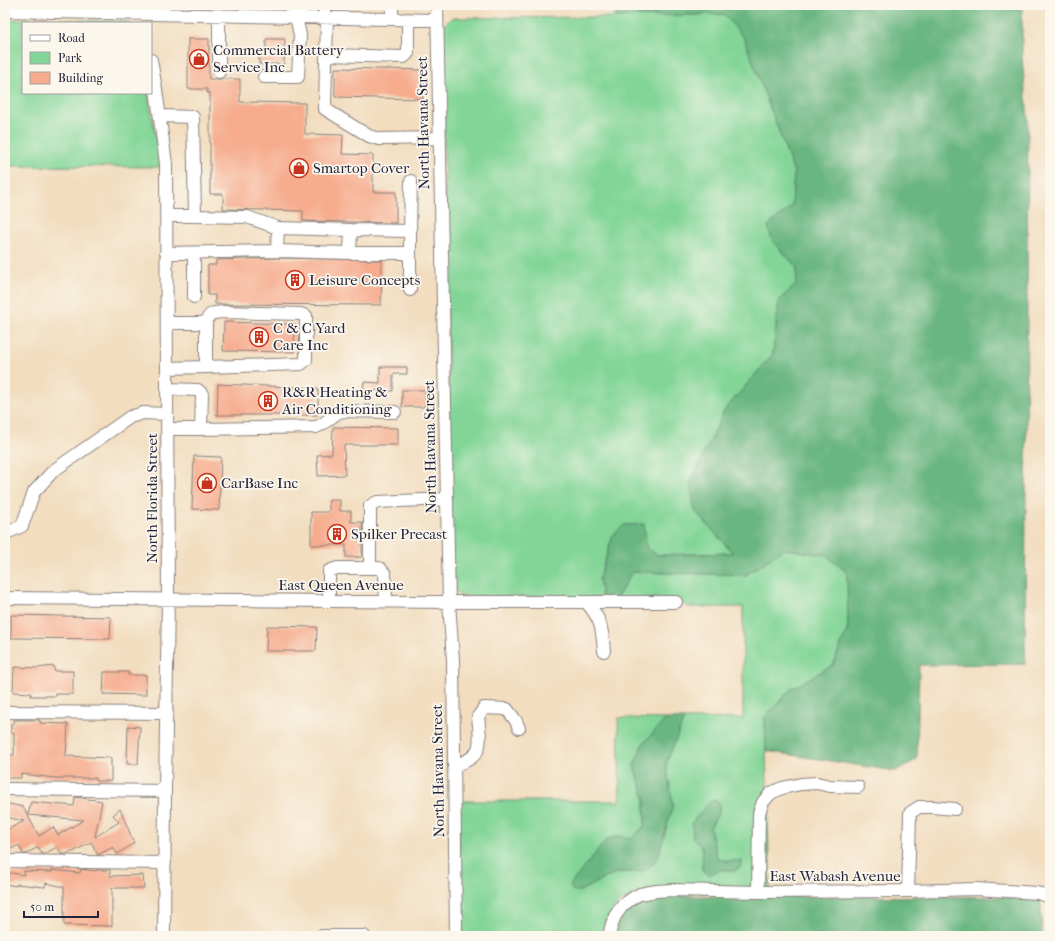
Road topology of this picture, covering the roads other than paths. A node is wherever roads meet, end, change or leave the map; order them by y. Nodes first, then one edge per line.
1 (323, 5) edge
2 (392, 5) edge
3 (437, 5) edge
4 (173, 9) edge
5 (243, 10) edge
6 (5, 11) edge
7 (296, 11) edge
8 (145, 14) edge
9 (219, 15) junction
10 (326, 17) junction
11 (392, 19) junction
12 (408, 19) junction
13 (437, 20) junction
14 (326, 55) junction
15 (152, 66) edge
16 (219, 72) dead end
17 (264, 77) dead end
18 (160, 116) junction
19 (440, 138) junction
20 (411, 181) dead end
21 (166, 216) junction
22 (195, 216) junction
23 (278, 228) junction
24 (351, 230) junction
25 (410, 231) junction
26 (277, 252) junction
27 (194, 253) junction
28 (350, 253) junction
29 (166, 254) junction
30 (410, 254) junction
31 (410, 290) dead end
32 (194, 297) dead end
33 (167, 323) junction
34 (206, 323) junction
35 (206, 367) junction
36 (167, 368) junction
37 (167, 389) junction
38 (395, 412) dead end
39 (167, 414) junction
40 (167, 429) junction
41 (201, 429) junction
42 (447, 499) junction
43 (5, 531) edge
44 (370, 568) junction
45 (5, 598) edge
46 (168, 600) junction
47 (329, 601) junction
48 (386, 601) junction
49 (449, 602) junction
50 (676, 602) dead end
51 (587, 603) junction
52 (604, 651) dead end
53 (5, 712) edge
54 (166, 713) junction
55 (519, 728) dead end
56 (454, 765) junction
57 (858, 787) dead end
58 (5, 789) edge
59 (165, 791) junction
60 (955, 809) dead end
61 (5, 861) edge
62 (165, 863) junction
63 (908, 891) junction
64 (758, 892) junction
65 (1050, 898) edge
66 (164, 936) edge
67 (321, 936) edge
68 (364, 936) edge
69 (456, 936) edge
70 (609, 936) edge

1 - 10 street
2 - 11 street
3 - 13 street, North Havana Street
4 - 8 street
4 - 9 street
5 - 7 street
5 - 9 street
6 - 8 street
7 - 10 street
7 - 17 street
9 - 16 street
10 - 11 street
10 - 14 street
11 - 12 street
12 - 13 street
12 - 14 street
13 - 19 street, North Havana Street
14 - 19 street
15 - 18 street, North Florida Street
18 - 21 street, North Florida Street
18 - 22 street
19 - 42 street, North Havana Street
20 - 25 street
21 - 22 street
21 - 29 street, North Florida Street
22 - 23 street
23 - 24 street
23 - 26 street
24 - 25 street
24 - 28 street
25 - 30 street
26 - 27 street
26 - 28 street
27 - 29 street
27 - 32 street
28 - 30 street
29 - 33 street, North Florida Street
30 - 31 street
33 - 34 street
33 - 36 street, North Florida Street
34 - 35 street
34 - 35 street
35 - 36 street
36 - 37 street, North Florida Street
37 - 39 street, North Florida Street
37 - 41 street
38 - 41 street
39 - 40 street, North Florida Street
39 - 43 street
40 - 41 street
40 - 46 street, North Florida Street
42 - 44 street
42 - 49 street, North Havana Street
44 - 47 street
44 - 48 street
45 - 46 street, East Queen Avenue
46 - 47 street, East Queen Avenue
46 - 54 street, North Florida Street
47 - 48 street, East Queen Avenue
48 - 49 street, East Queen Avenue
49 - 51 street, East Queen Avenue
49 - 56 street, North Havana Street
50 - 51 street, East Queen Avenue
51 - 52 street
53 - 54 street
54 - 59 street, North Florida Street
55 - 56 street
56 - 69 street, North Havana Street
57 - 64 street
58 - 59 street
59 - 62 street, North Florida Street
60 - 63 street
61 - 62 street
62 - 66 street, North Florida Street
63 - 64 street, East Wabash Avenue
63 - 65 street, East Wabash Avenue
64 - 70 street, East Wabash Avenue
67 - 68 street

